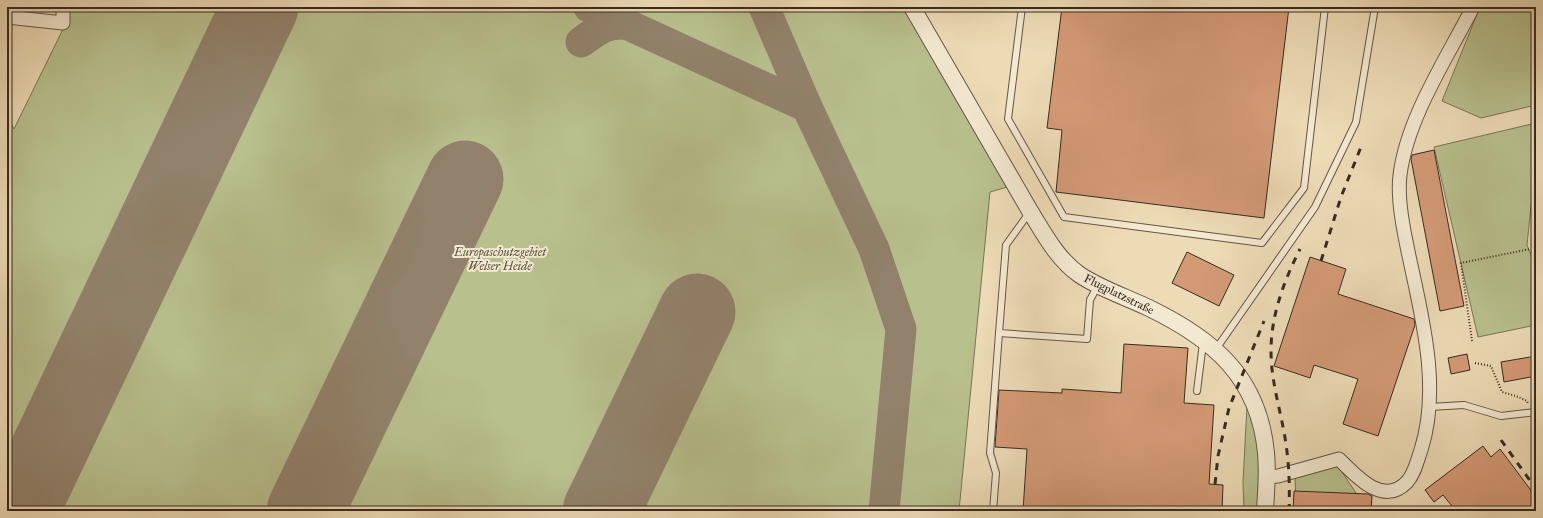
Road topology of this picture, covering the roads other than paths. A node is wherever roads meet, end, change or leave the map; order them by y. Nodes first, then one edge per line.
1 (64, 7) edge
2 (912, 7) edge
3 (1022, 7) edge
4 (1325, 7) edge
5 (1375, 7) edge
6 (1473, 7) edge
7 (7, 17) edge
8 (1030, 211) junction
9 (1098, 285) junction
10 (999, 333) junction
11 (1203, 339) junction
12 (1216, 349) junction
13 (1198, 391) dead end
14 (1430, 407) junction
15 (1534, 412) edge
16 (1267, 477) junction
17 (993, 511) edge
18 (1265, 511) edge

1 - 7 street
2 - 8 street, Flugplatzstraße
3 - 4 lane
5 - 12 lane
6 - 14 street
8 - 9 street, Flugplatzstraße
8 - 10 lane
9 - 10 lane
9 - 11 street, Flugplatzstraße
10 - 17 lane
11 - 12 street, Flugplatzstraße
11 - 13 lane
12 - 16 street, Flugplatzstraße
14 - 15 lane
14 - 16 street
16 - 18 street, Flugplatzstraße

